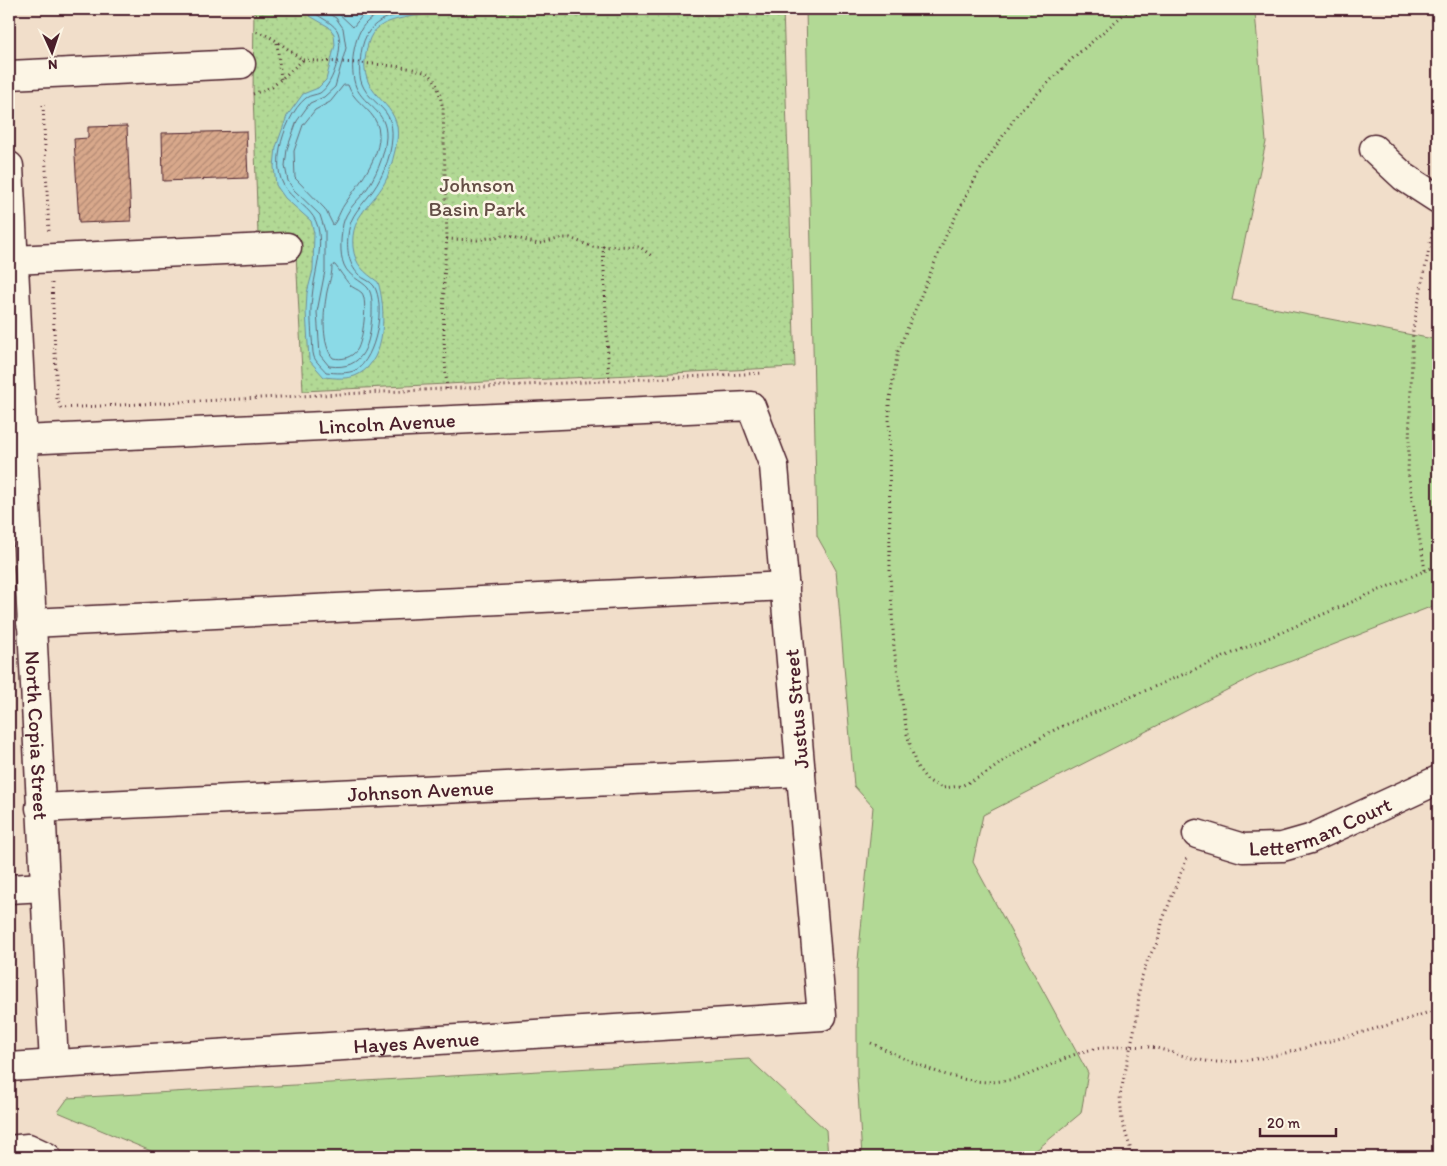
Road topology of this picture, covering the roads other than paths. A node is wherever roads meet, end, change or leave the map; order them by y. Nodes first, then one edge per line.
1 (241, 64) dead end
2 (9, 75) edge
3 (1374, 149) dead end
4 (9, 166) edge
5 (1436, 211) edge
6 (286, 247) dead end
7 (14, 260) junction
8 (751, 406) joint
9 (22, 440) junction
10 (785, 586) junction
11 (31, 623) junction
12 (801, 772) junction
13 (1438, 780) edge
14 (40, 808) junction
15 (1197, 834) road end
16 (44, 887) junction
17 (9, 889) edge
18 (822, 1016) joint
19 (54, 1064) junction
20 (9, 1067) edge
21 (9, 1150) edge
22 (47, 1157) edge

1 - 2 street
3 - 5 street
4 - 7 street, North Copia Street
6 - 7 street
7 - 9 street, North Copia Street
8 - 9 street, Lincoln Avenue
8 - 10 street, Justus Street
9 - 11 street, North Copia Street
10 - 11 street
10 - 12 street, Justus Street
11 - 14 street, North Copia Street
12 - 14 street, Johnson Avenue
12 - 18 street, Justus Street
13 - 15 street, Letterman Court
14 - 16 street, North Copia Street
16 - 17 street
16 - 19 street, North Copia Street
18 - 19 street, Hayes Avenue
19 - 20 street, Hayes Avenue
21 - 22 street

